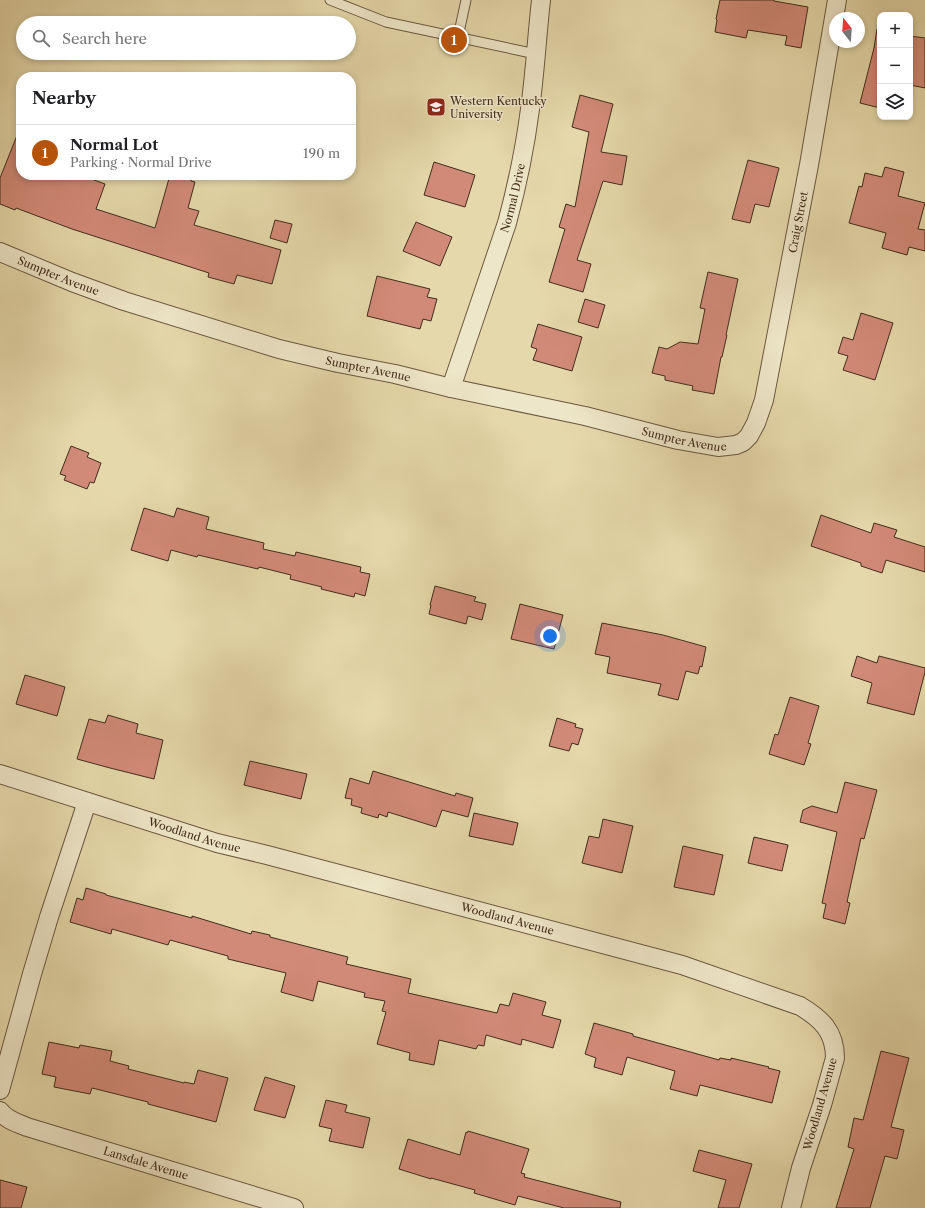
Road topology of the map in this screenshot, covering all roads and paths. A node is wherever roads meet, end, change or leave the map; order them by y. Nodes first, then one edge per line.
1 (330, 0) edge
2 (466, 0) edge
3 (541, 0) edge
4 (837, 0) edge
5 (458, 37) junction
6 (536, 54) junction
7 (0, 252) edge
8 (451, 388) junction
9 (745, 440) joint
10 (0, 774) edge
11 (87, 802) junction
12 (0, 1090) edge
13 (0, 1111) edge
14 (294, 1208) edge
15 (791, 1208) edge

1 - 5 lane
2 - 5 lane
3 - 6 street, Normal Drive
4 - 9 street, Craig Street
5 - 6 lane
6 - 8 street, Normal Drive
7 - 8 street, Sumpter Avenue
8 - 9 street, Sumpter Avenue
10 - 11 street, Woodland Avenue
11 - 12 street
11 - 15 street, Woodland Avenue
13 - 14 street, Lansdale Avenue

